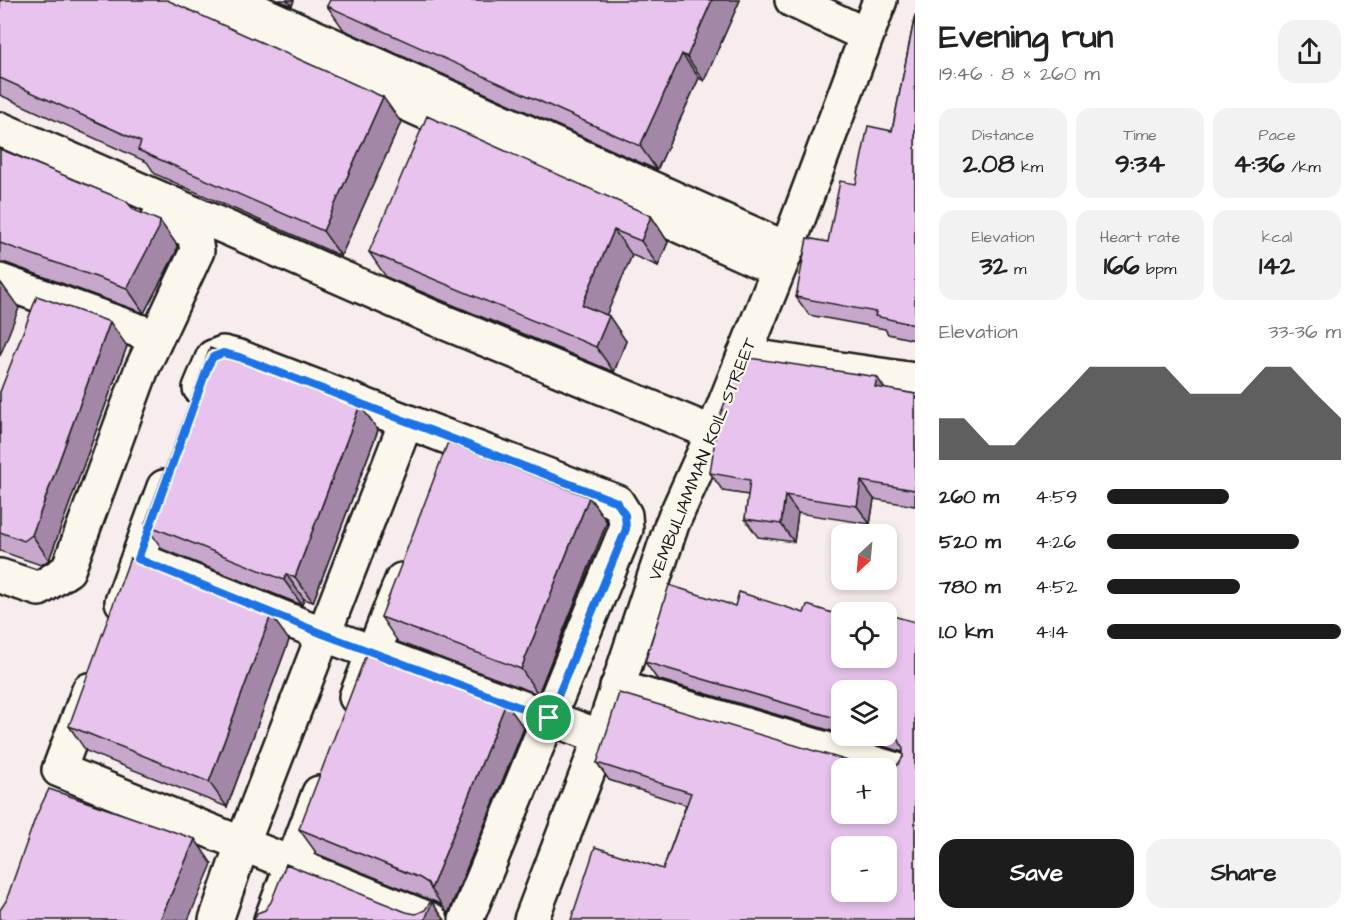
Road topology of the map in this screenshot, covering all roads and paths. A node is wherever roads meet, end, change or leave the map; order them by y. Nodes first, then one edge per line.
1 (175, 0) edge
2 (231, 0) edge
3 (792, 0) edge
4 (880, 0) edge
5 (866, 35) junction
6 (0, 129) edge
7 (0, 148) edge
8 (782, 259) junction
9 (0, 281) edge
10 (43, 296) junction
11 (31, 327) edge
12 (156, 337) junction
13 (744, 355) junction
14 (915, 380) edge
15 (188, 420) edge
16 (406, 422) junction
17 (713, 433) junction
18 (456, 440) junction
19 (173, 463) edge
20 (443, 472) edge
21 (410, 557) edge
22 (138, 559) junction
23 (0, 576) edge
24 (113, 626) edge
25 (323, 634) junction
26 (374, 653) junction
27 (101, 659) edge
28 (617, 687) junction
29 (549, 718) junction
30 (348, 720) edge
31 (601, 737) junction
32 (857, 758) edge
33 (330, 764) edge
34 (59, 770) junction
35 (48, 802) edge
36 (242, 845) junction
37 (291, 863) junction
38 (216, 920) edge
39 (271, 920) edge
40 (431, 920) edge
41 (466, 920) edge
42 (531, 920) edge

1 - 8 street
2 - 8 street
3 - 5 street
4 - 5 street, VEMBULIAMMAN KOIL STREET
5 - 8 street, VEMBULIAMMAN KOIL STREET
6 - 17 street
7 - 12 street
8 - 13 street, VEMBULIAMMAN KOIL STREET
9 - 10 street
10 - 11 street
10 - 12 street
12 - 23 street
13 - 14 street
13 - 17 street, VEMBULIAMMAN KOIL STREET
15 - 16 street
16 - 18 street
16 - 25 street
17 - 28 street, VEMBULIAMMAN KOIL STREET
18 - 20 street
18 - 29 street
19 - 22 street
21 - 26 street
22 - 24 street
22 - 25 street
25 - 26 street
25 - 36 street
26 - 29 street
26 - 30 street
27 - 34 street
28 - 31 street, VEMBULIAMMAN KOIL STREET
28 - 32 street
29 - 31 street
29 - 41 street
31 - 42 street, VEMBULIAMMAN KOIL STREET
33 - 37 street
34 - 35 street
34 - 36 street
36 - 37 street
36 - 38 street
37 - 39 street
37 - 40 street

